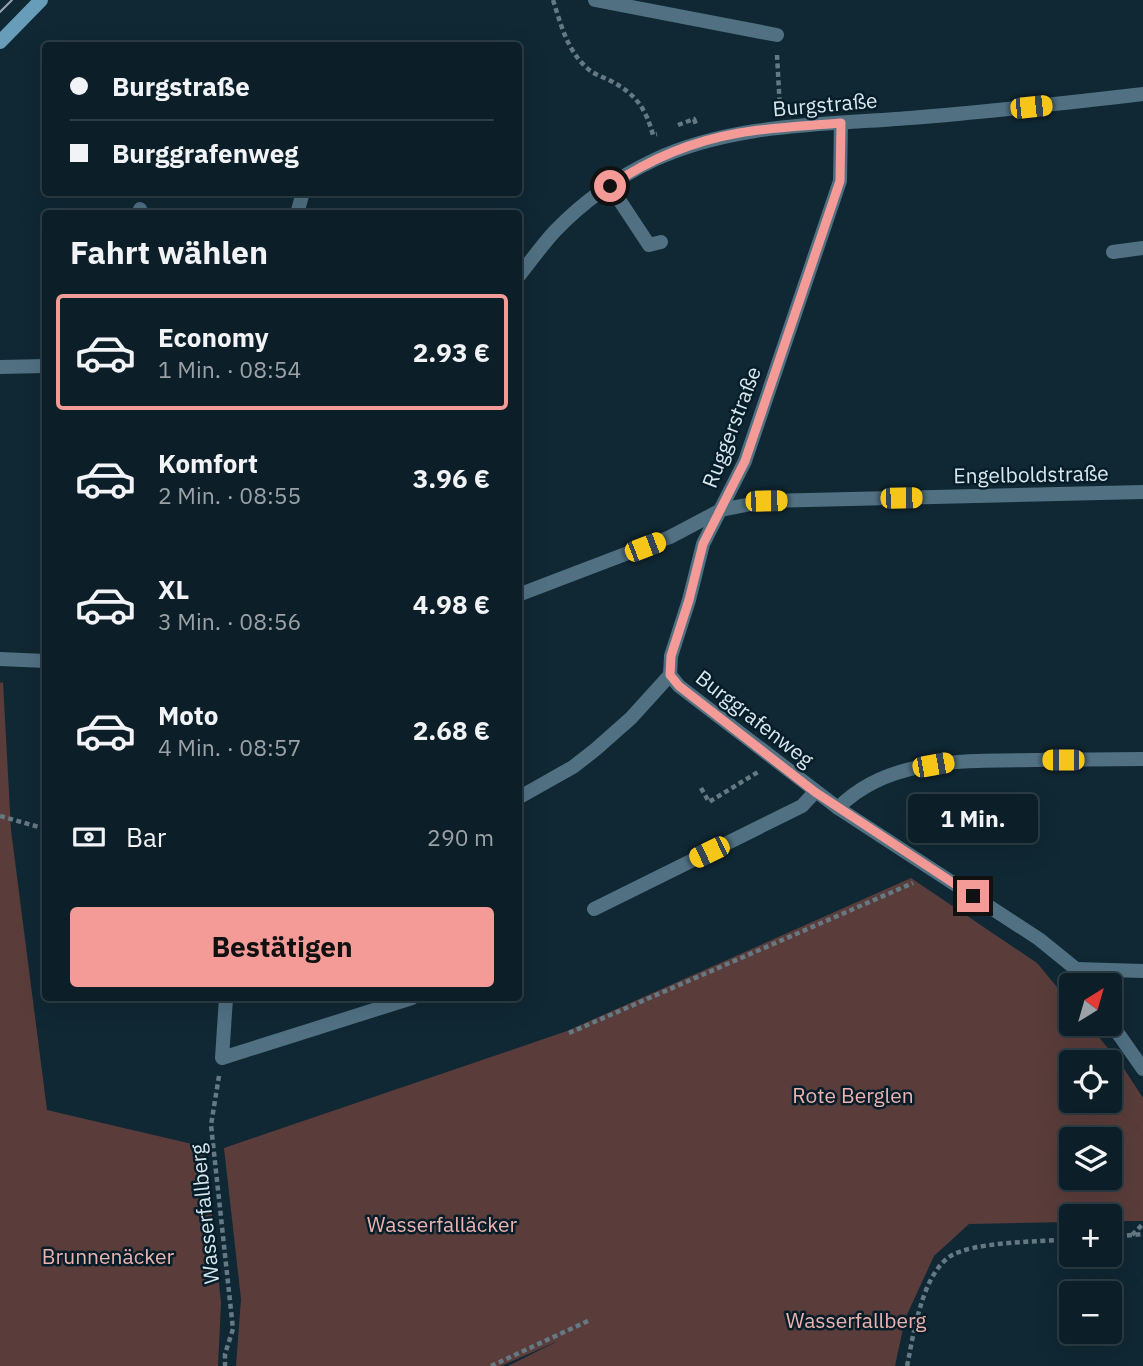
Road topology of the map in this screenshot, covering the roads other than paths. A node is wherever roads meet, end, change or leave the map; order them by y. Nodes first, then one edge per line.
1 (41, 0) edge
2 (595, 0) edge
3 (777, 35) road end
4 (0, 42) edge
5 (1143, 94) edge
6 (1143, 100) edge
7 (841, 123) junction
8 (610, 186) junction
9 (661, 242) dead end
10 (1143, 248) edge
11 (1113, 252) dead end
12 (522, 271) edge
13 (42, 366) edge
14 (0, 367) edge
15 (1143, 492) edge
16 (721, 510) junction
17 (522, 593) edge
18 (0, 659) edge
19 (42, 661) edge
20 (670, 675) junction
21 (1143, 759) edge
22 (815, 792) junction
23 (522, 796) edge
24 (838, 808) junction
25 (594, 909) dead end
26 (1076, 969) junction
27 (1143, 971) edge
28 (1078, 973) edge
29 (226, 1001) edge
30 (402, 1001) edge
31 (1120, 1036) edge
32 (1143, 1069) edge

1 - 4 main road
2 - 3 street
5 - 6 street, Burgstraße
5 - 7 street, Burgstraße
7 - 8 street, Burgstraße
7 - 16 street, Ruggerstraße
8 - 9 street
8 - 12 street, Burgstraße
10 - 11 street
13 - 14 street
15 - 16 street, Engelboldstraße
16 - 17 street, Engelboldstraße
16 - 20 street, Ruggerstraße
18 - 19 street
20 - 22 street, Burggrafenweg
20 - 23 street
21 - 24 street
22 - 24 street, Burggrafenweg
22 - 25 street, Burggrafenweg
24 - 26 street, Burggrafenweg
26 - 27 street
26 - 28 street, Burggrafenweg
29 - 30 street
31 - 32 street

